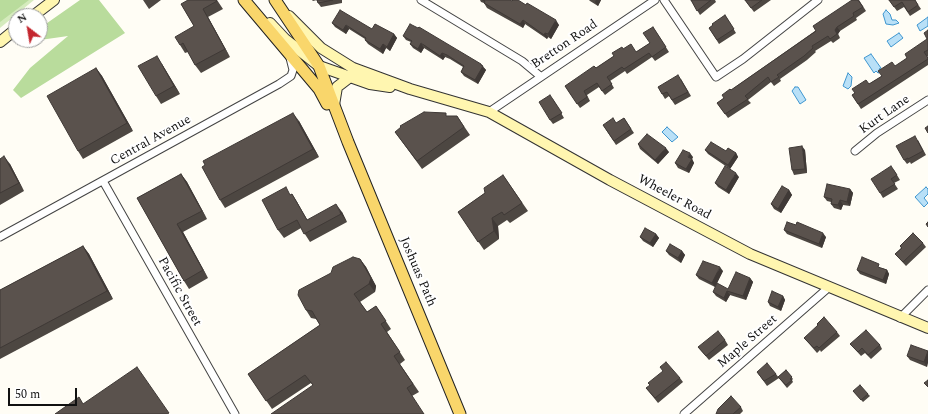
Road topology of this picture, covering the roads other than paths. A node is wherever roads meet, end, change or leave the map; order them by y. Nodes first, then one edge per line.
1 (54, 0) edge
2 (244, 0) edge
3 (249, 0) edge
4 (421, 0) edge
5 (655, 0) edge
6 (664, 0) edge
7 (818, 0) edge
8 (277, 3) edge
9 (44, 8) edge
10 (8, 36) edge
11 (0, 42) edge
12 (288, 52) junction
13 (319, 66) junction
14 (540, 76) junction
15 (350, 77) junction
16 (410, 89) junction
17 (928, 100) edge
18 (334, 105) junction
19 (489, 112) junction
20 (348, 142) junction
21 (855, 151) dead end
22 (104, 181) junction
23 (0, 238) edge
24 (828, 288) junction
25 (928, 290) edge
26 (900, 318) junction
27 (928, 328) edge
28 (235, 414) edge
29 (460, 414) edge
30 (684, 414) edge

1 - 9 main road
2 - 12 main road, Joshuas Path
3 - 13 main road, Wheeler Road
4 - 14 street
5 - 14 street, Bretton Road
6 - 7 street
8 - 13 main road, Joshuas Path
8 - 16 main road, Wheeler Road
10 - 11 main road
12 - 20 main road, Joshuas Path
12 - 22 street, Central Avenue
13 - 15 main road, Wheeler Road
13 - 18 main road, Joshuas Path
14 - 19 street, Bretton Road
15 - 16 main road, Wheeler Road
15 - 18 main road
16 - 19 main road, Wheeler Road
17 - 21 street, Kurt Lane
18 - 20 main road, Joshuas Path
19 - 24 main road, Wheeler Road
20 - 29 main road, Joshuas Path
22 - 23 street, Central Avenue
22 - 28 street, Pacific Street
24 - 26 main road, Wheeler Road
24 - 30 street, Maple Street
25 - 26 street
26 - 27 main road, Wheeler Road

